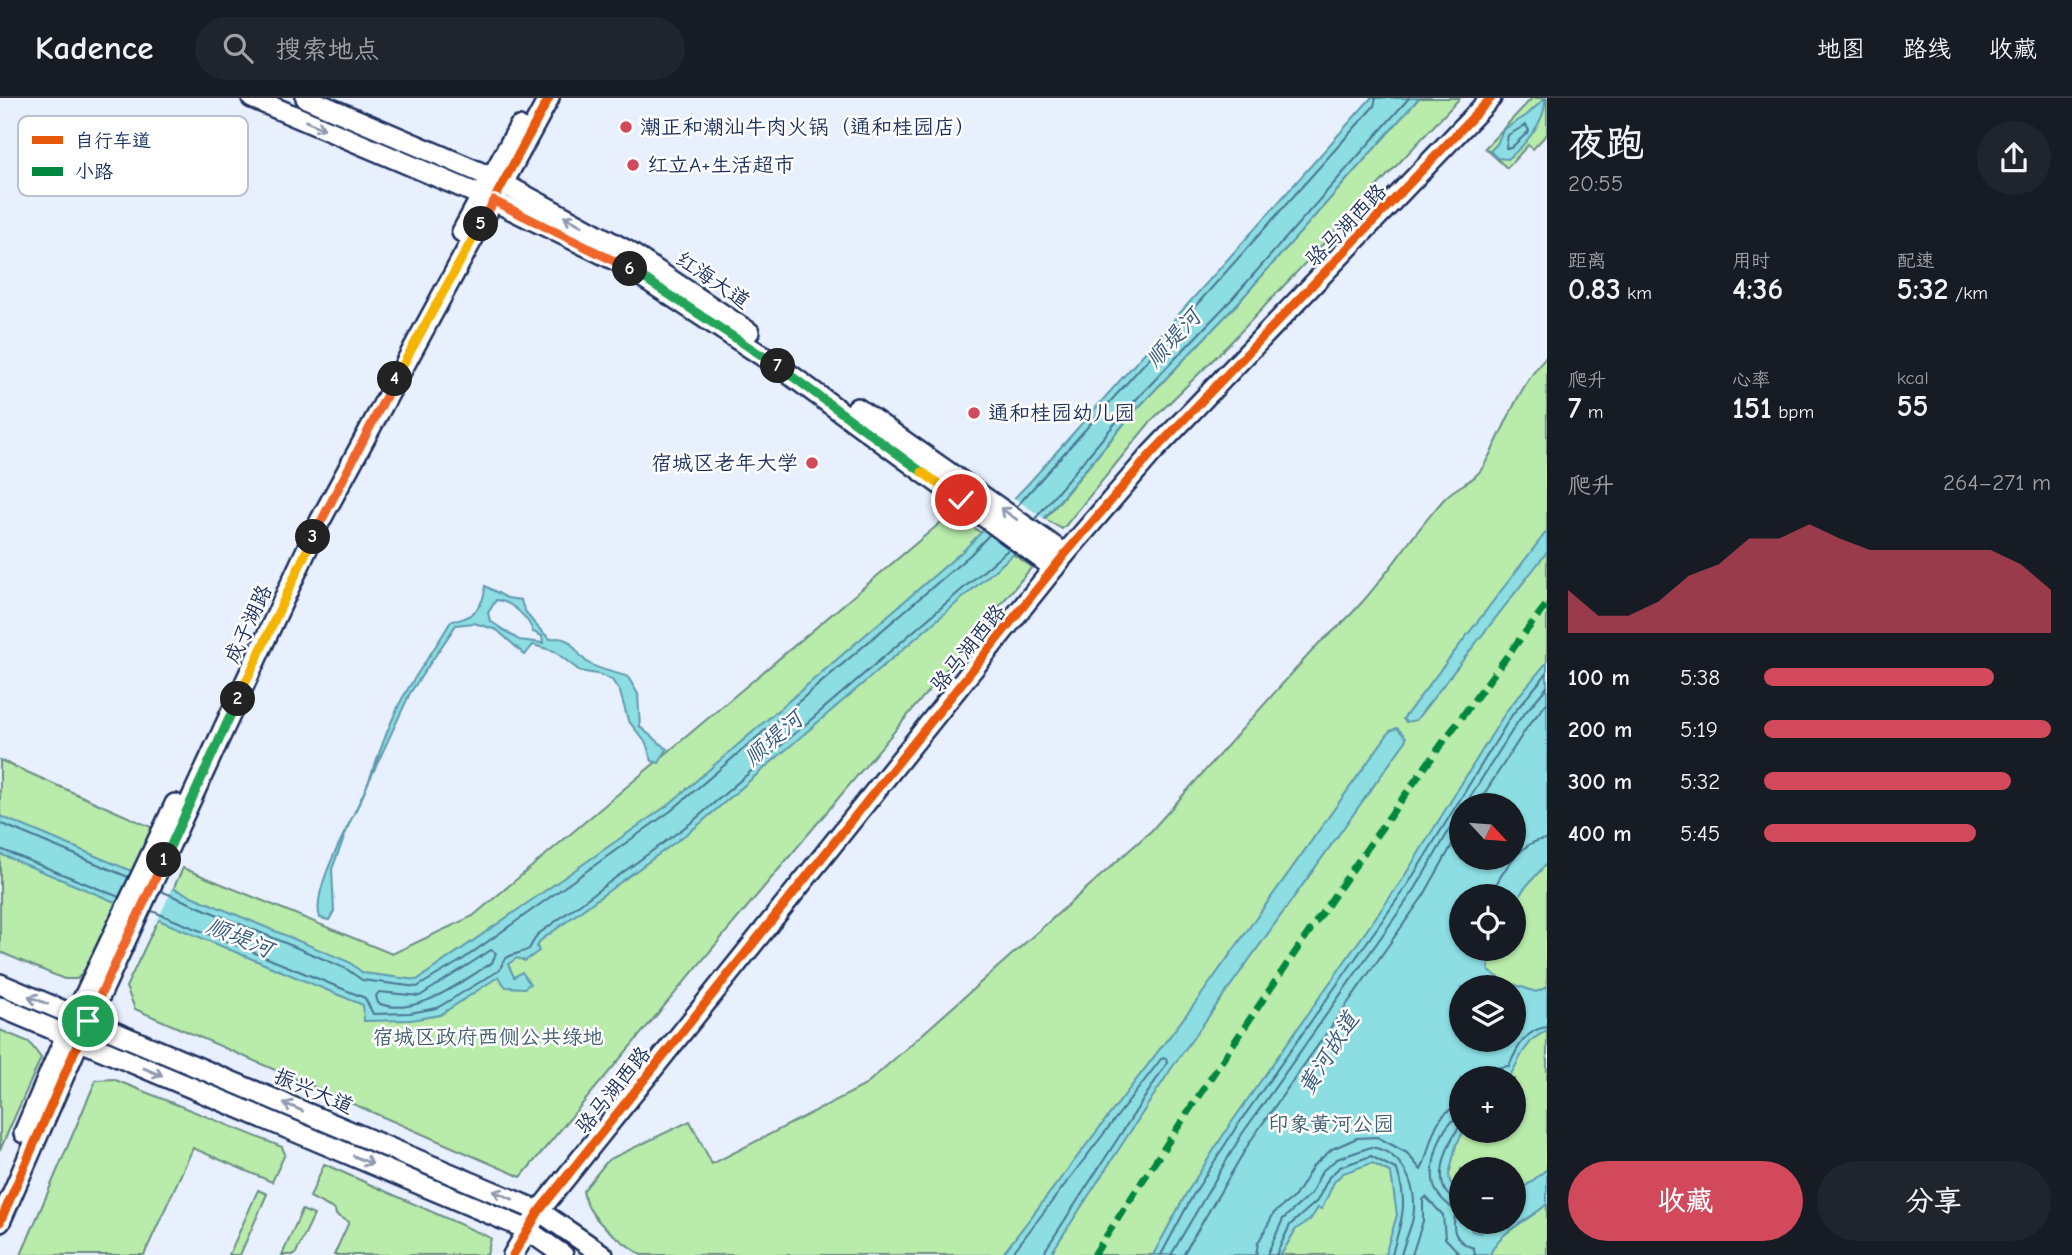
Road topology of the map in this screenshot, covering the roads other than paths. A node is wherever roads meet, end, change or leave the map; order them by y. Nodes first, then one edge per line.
1 (252, 98) edge
2 (306, 98) edge
3 (535, 98) edge
4 (549, 98) edge
5 (1491, 98) edge
6 (492, 189) junction
7 (1060, 561) junction
8 (0, 984) edge
9 (0, 1007) edge
10 (82, 1018) junction
11 (73, 1038) junction
12 (0, 1189) edge
13 (539, 1210) junction
14 (0, 1222) edge
15 (526, 1229) junction
16 (513, 1255) edge
17 (563, 1255) edge
18 (603, 1255) edge

1 -> 6 street, 红海大道
2 - 6 street, 红海大道
3 - 6 street, 成子湖路
4 - 6 street, 成子湖路
5 - 7 street, 骆马湖西路
6 - 7 street, 红海大道
6 - 10 street, 成子湖路
7 - 13 street, 骆马湖西路
10 -> 8 street, 振兴大道
9 - 11 street
10 - 11 street, 成子湖路
13 -> 10 street, 振兴大道
11 - 12 street, 成子湖路
11 - 14 street, 成子湖路
11 -> 15 street
13 - 15 street, 骆马湖西路
13 - 18 street, 振兴大道
15 - 16 street, 骆马湖西路
15 - 17 street

